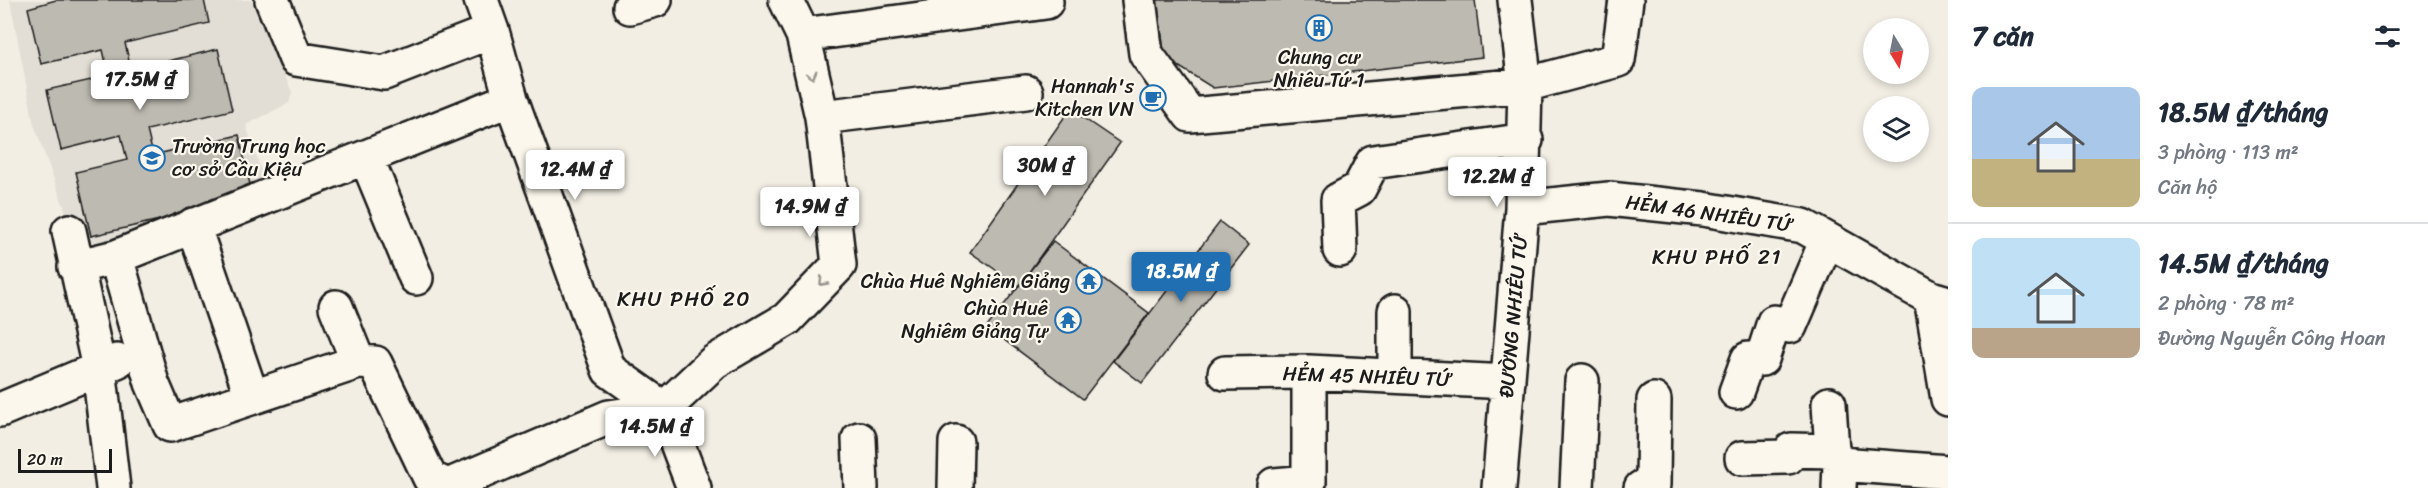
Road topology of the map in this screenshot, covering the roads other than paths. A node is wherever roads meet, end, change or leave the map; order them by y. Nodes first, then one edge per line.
1 (272, 0) edge
2 (481, 0) edge
3 (786, 0) edge
4 (1045, 0) edge
5 (1139, 0) edge
6 (1515, 0) edge
7 (1626, 0) edge
8 (492, 30) junction
9 (803, 35) junction
10 (1525, 85) junction
11 (1026, 92) dead end
12 (511, 99) junction
13 (822, 117) junction
14 (1526, 140) junction
15 (366, 157) junction
16 (1522, 208) junction
17 (194, 225) junction
18 (69, 231) dead end
19 (1827, 240) junction
20 (1340, 250) dead end
21 (116, 257) junction
22 (75, 267) junction
23 (416, 278) dead end
24 (1939, 300) edge
25 (336, 307) dead end
26 (1395, 311) dead end
27 (143, 352) junction
28 (358, 362) junction
29 (99, 368) junction
30 (1309, 372) junction
31 (1225, 373) dead end
32 (1395, 376) junction
33 (1582, 381) dead end
34 (1508, 382) junction
35 (1736, 392) dead end
36 (252, 398) junction
37 (1948, 399) edge
38 (1654, 400) dead end
39 (1829, 404) dead end
40 (664, 409) junction
41 (0, 410) edge
42 (859, 438) dead end
43 (956, 442) dead end
44 (1742, 458) dead end
45 (1837, 468) edge
46 (1948, 472) edge
47 (114, 488) edge
48 (694, 488) edge
49 (861, 488) edge
50 (955, 488) edge
51 (1274, 488) edge
52 (1499, 488) edge
53 (1577, 488) edge
54 (1641, 488) edge

1 - 8 street
2 - 8 street
3 - 9 street
4 - 9 street
5 - 10 street
6 - 10 street, ĐƯỜNG NHIÊU TỨ
7 - 10 street
8 - 12 street
9 -> 13 street
10 - 14 street, ĐƯỜNG NHIÊU TỨ
11 - 13 street
12 - 15 street
12 - 40 street
13 -> 40 street
14 - 16 street, ĐƯỜNG NHIÊU TỨ
14 - 20 street
15 - 17 street
15 - 23 street
16 - 19 street, HẺM 46 NHIÊU TỨ
16 - 34 street, ĐƯỜNG NHIÊU TỨ
17 - 21 street
17 - 36 street
18 - 22 street
19 - 24 street, HẺM 46 NHIÊU TỨ
19 - 35 street
21 - 22 street
21 - 27 street
22 - 29 street
24 - 37 street
25 - 28 street
26 - 32 street
27 - 29 street
27 - 36 street
28 - 36 street
28 - 40 street
29 - 41 street
29 - 47 street
30 - 31 street, HẺM 45 NHIÊU TỨ
30 - 32 street, HẺM 45 NHIÊU TỨ
30 - 51 street
32 - 34 street, HẺM 45 NHIÊU TỨ
33 - 53 street
34 - 52 street, ĐƯỜNG NHIÊU TỨ
38 - 54 street
39 - 45 street
40 - 48 street
42 - 49 street
43 - 50 street
44 - 45 street
45 - 46 street

